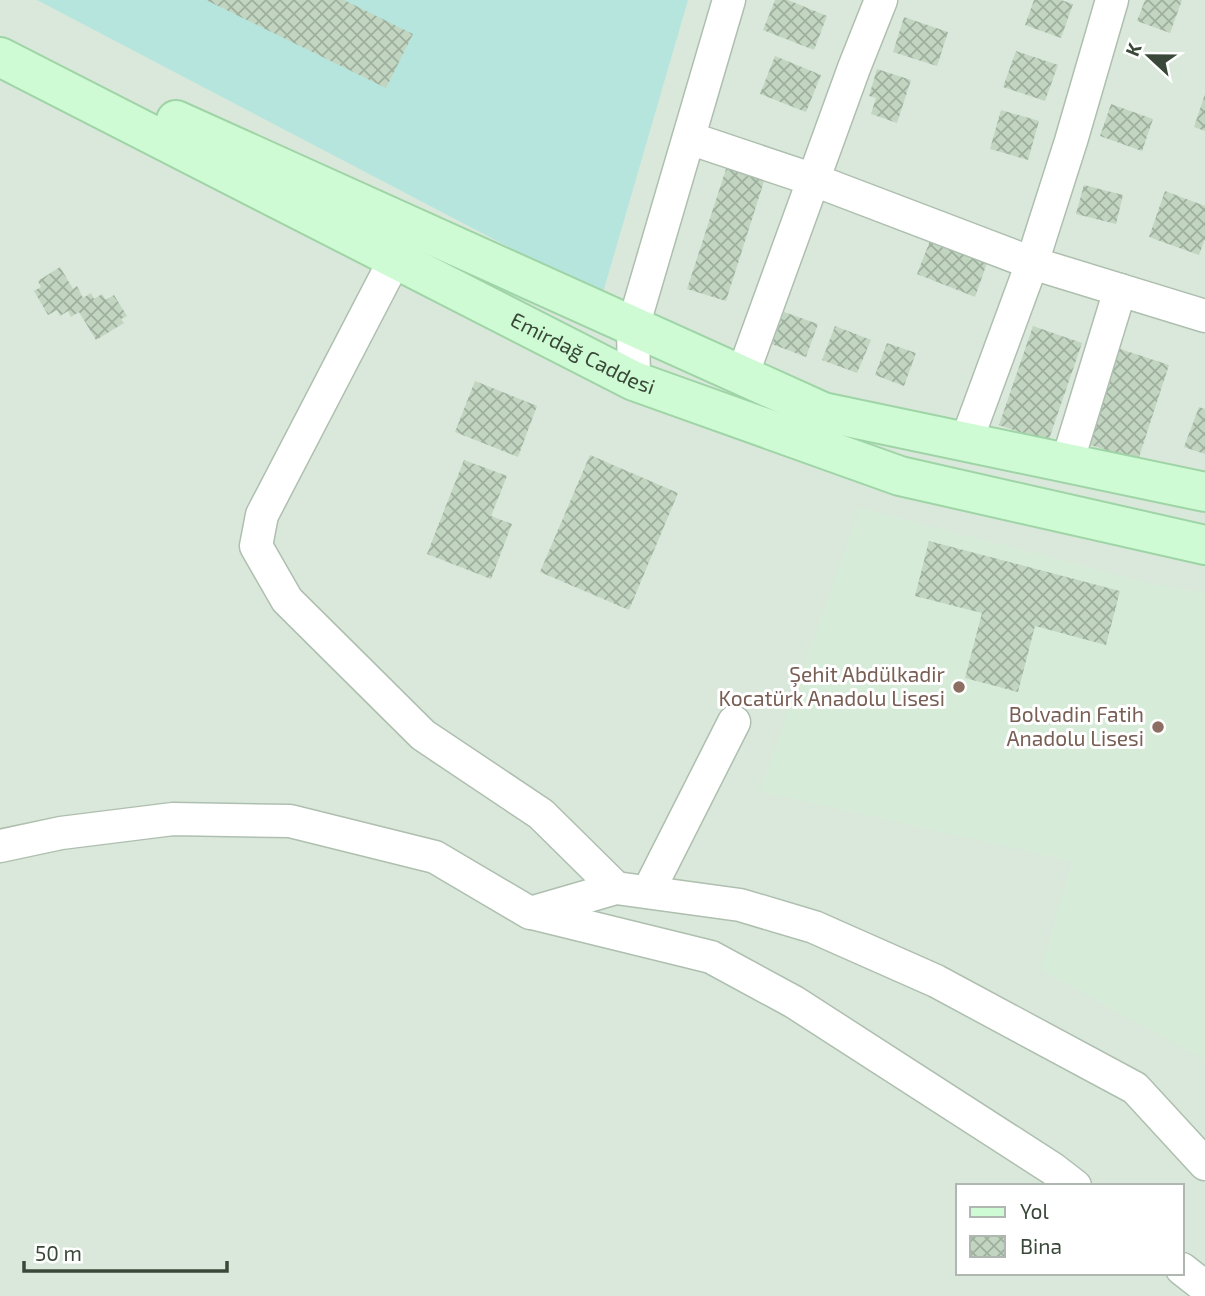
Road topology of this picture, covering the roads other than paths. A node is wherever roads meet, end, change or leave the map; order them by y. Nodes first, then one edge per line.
1 (729, 0) edge
2 (881, 0) edge
3 (1112, 0) edge
4 (0, 40) edge
5 (0, 57) edge
6 (689, 138) junction
7 (814, 180) junction
8 (395, 259) junction
9 (1032, 263) junction
10 (1120, 290) junction
11 (1204, 314) edge
12 (633, 327) junction
13 (742, 376) junction
14 (634, 381) junction
15 (966, 442) junction
16 (1067, 463) junction
17 (1205, 492) edge
18 (1205, 545) edge
19 (734, 722) dead end
20 (0, 846) edge
21 (616, 888) junction
22 (648, 892) junction
23 (530, 913) junction
24 (1205, 1164) edge
25 (1072, 1184) edge
26 (1184, 1271) edge
27 (1205, 1287) edge

1 - 6 street
2 - 7 street
3 - 9 street
4 - 12 main road, Emirdağ Caddesi
5 - 8 main road, Emirdağ Caddesi
6 - 7 street
6 - 12 street
7 - 9 street
7 - 13 street
8 - 14 main road, Emirdağ Caddesi
8 - 21 street
9 - 10 street
9 - 15 street
10 - 11 street
10 - 16 street
12 - 13 main road, Emirdağ Caddesi
12 - 14 street
13 - 15 main road, Emirdağ Caddesi
14 - 18 main road, Emirdağ Caddesi
15 - 16 main road, Emirdağ Caddesi
16 - 17 main road, Emirdağ Caddesi
19 - 22 street
20 - 23 street
21 - 22 street
21 - 23 street
22 - 24 street
23 - 25 street
26 - 27 street

